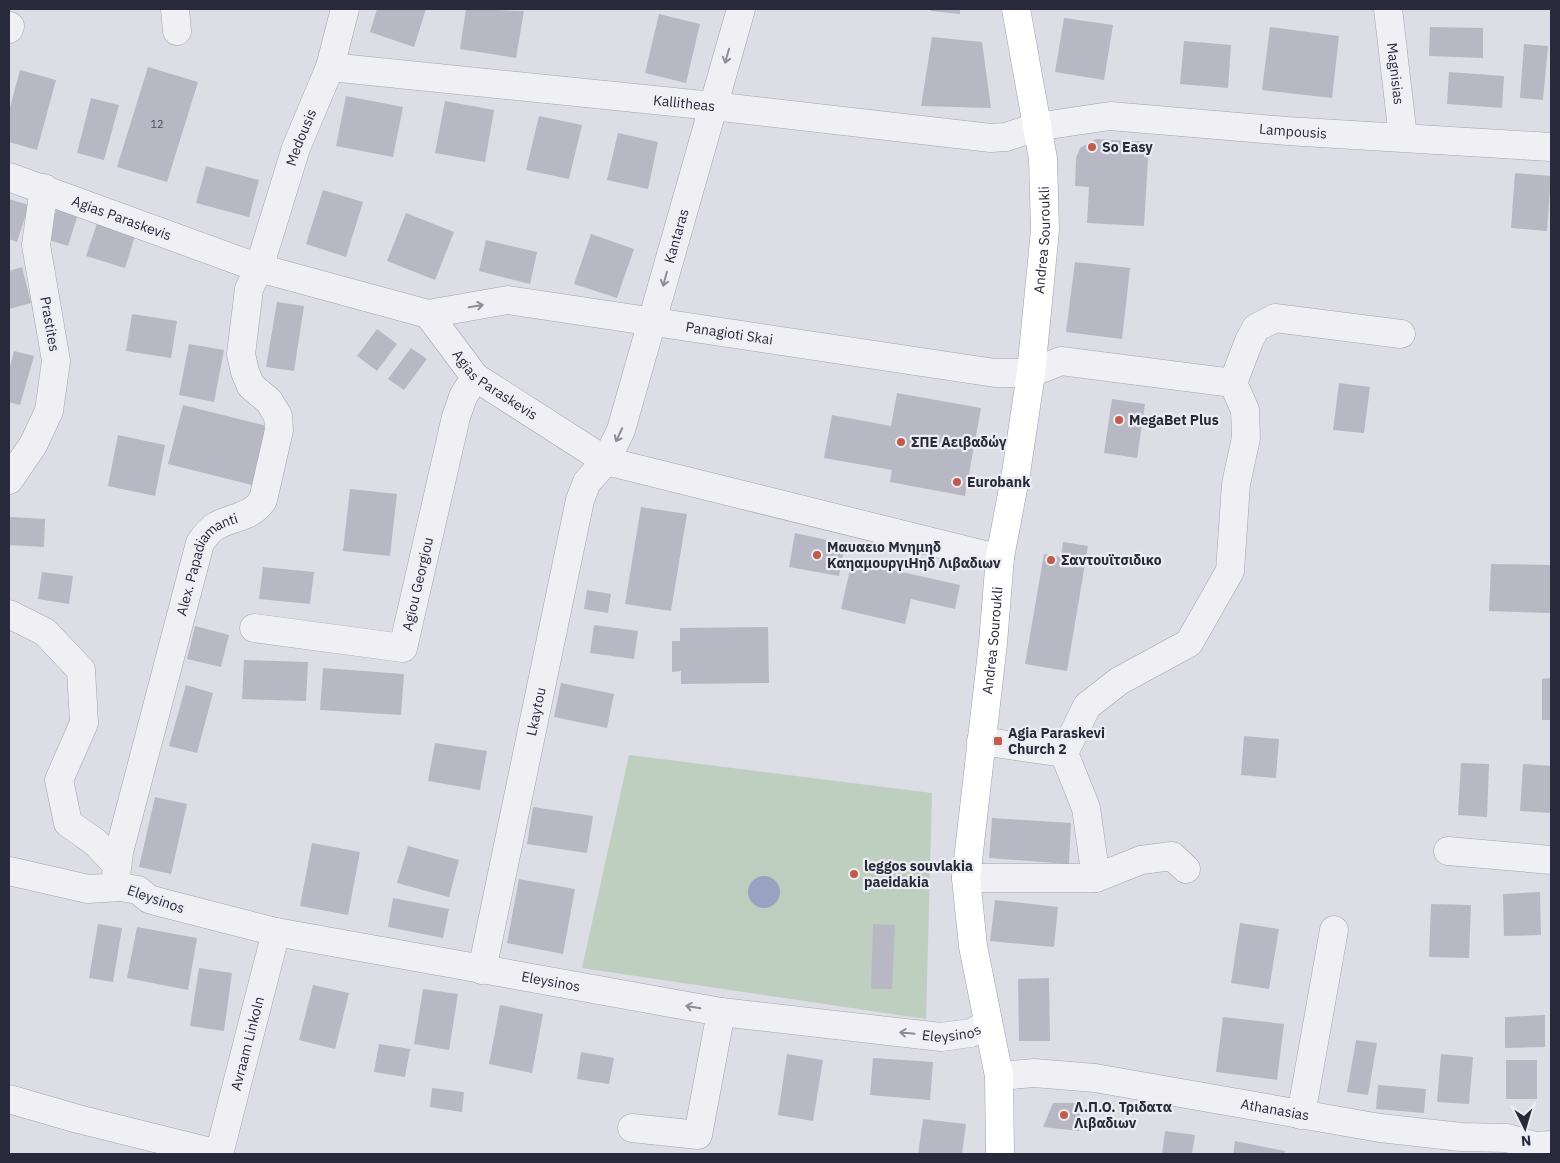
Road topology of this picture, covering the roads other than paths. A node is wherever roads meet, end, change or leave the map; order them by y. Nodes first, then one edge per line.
1 (345, 9) edge
2 (741, 9) edge
3 (1016, 9) edge
4 (1388, 9) edge
5 (330, 67) junction
6 (712, 106) junction
7 (1036, 127) junction
8 (1403, 137) junction
9 (1551, 147) edge
10 (9, 177) edge
11 (44, 188) junction
12 (259, 268) junction
13 (428, 314) junction
14 (653, 323) junction
15 (1401, 334) dead end
16 (1031, 373) junction
17 (475, 377) junction
18 (1233, 383) junction
19 (606, 461) junction
20 (9, 480) edge
21 (1000, 557) junction
22 (9, 614) edge
23 (254, 628) dead end
24 (981, 741) junction
25 (1064, 753) junction
26 (1448, 851) dead end
27 (1551, 860) edge
28 (1186, 869) dead end
29 (9, 871) edge
30 (118, 876) junction
31 (966, 878) junction
32 (1096, 878) junction
33 (1334, 930) dead end
34 (276, 932) junction
35 (482, 970) junction
36 (721, 1012) junction
37 (988, 1024) junction
38 (999, 1076) junction
39 (9, 1099) edge
40 (1300, 1114) junction
41 (632, 1128) dead end
42 (1551, 1145) edge
43 (219, 1154) edge
44 (1000, 1154) edge

1 - 5 street, Medousis
2 -> 6 street, Kantaras
3 - 7 main road, Andrea Souroukli
4 - 8 street, Magnisias
5 - 6 street, Kallitheas
5 - 12 street, Medousis
6 - 7 street, Kallitheas
6 -> 14 street, Kantaras
7 - 8 street, Lampousis
7 - 16 main road, Andrea Souroukli
8 - 9 street, Lampousis
10 - 11 street, Agias Paraskevis
11 - 12 street, Agias Paraskevis
11 - 20 street, Prastites
12 - 13 street, Agias Paraskevis
12 - 30 street, Alex. Papadiamanti
13 -> 14 street, Panagioti Skai
13 - 17 street, Agias Paraskevis
14 - 16 street, Panagioti Skai
14 -> 19 street, Kantaras
15 - 18 street
16 - 18 street
16 - 21 main road, Andrea Souroukli
17 - 19 street, Agias Paraskevis
17 - 23 street, Agiou Georgiou
18 - 25 street
19 - 21 street, Agias Paraskevis
19 - 35 street, Lkaytou
21 - 24 main road, Andrea Souroukli
22 - 30 street
24 - 25 street
24 - 31 main road, Andrea Souroukli
25 - 32 street
26 - 27 street
28 - 32 street
29 - 30 street
30 - 34 street, Eleysinos
31 - 32 street
31 - 37 main road, Andrea Souroukli
33 - 40 street
34 - 35 street, Eleysinos
34 - 43 street, Avraam Linkoln
36 -> 35 street, Eleysinos
37 -> 36 street, Eleysinos
36 - 41 street
37 - 38 main road, Andrea Souroukli
38 - 40 street, Athanasias
38 - 44 main road, Andrea Souroukli
39 - 43 street
40 - 42 street, Athanasias

